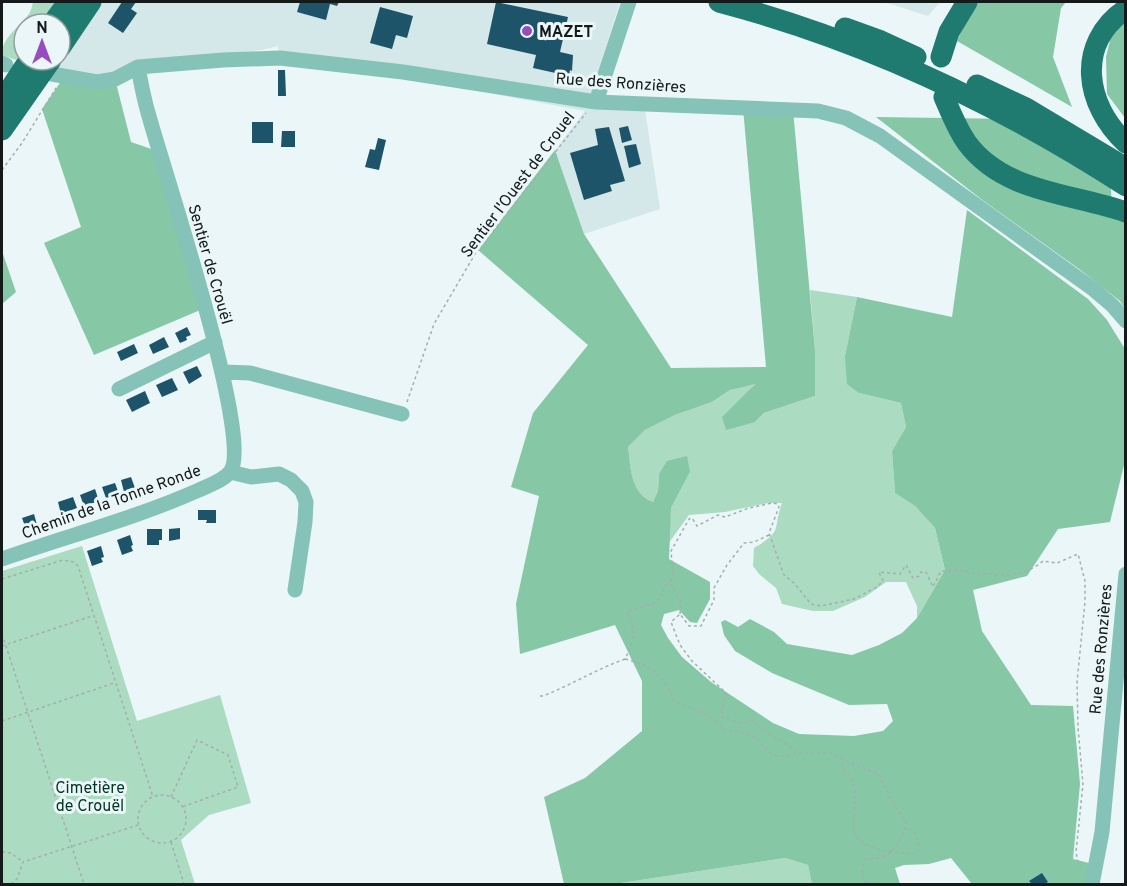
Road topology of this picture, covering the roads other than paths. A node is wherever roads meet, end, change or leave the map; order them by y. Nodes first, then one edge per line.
1 (91, 2) edge
2 (629, 2) edge
3 (719, 2) edge
4 (769, 2) edge
5 (967, 2) edge
6 (1125, 9) edge
7 (72, 30) edge
8 (941, 57) dead end
9 (138, 67) junction
10 (20, 72) edge
11 (48, 72) edge
12 (49, 72) edge
13 (65, 72) edge
14 (945, 97) dead end
15 (2, 101) edge
16 (596, 102) junction
17 (2, 124) edge
18 (2, 130) edge
19 (1125, 143) edge
20 (1125, 168) edge
21 (1125, 186) edge
22 (1125, 212) edge
23 (1125, 321) edge
24 (215, 342) junction
25 (223, 372) junction
26 (119, 390) dead end
27 (402, 414) road end
28 (230, 472) junction
29 (2, 559) edge
30 (1125, 574) edge
31 (295, 590) dead end
32 (1118, 730) edge
33 (1093, 879) edge

1 - 7 highway
2 - 16 street
3 - 21 highway
4 - 20 highway
5 - 8 highway
6 - 19 highway
9 - 13 street, Rue des Ronzières
9 - 16 street, Rue des Ronzières
9 - 24 street, Sentier de Crouël
10 - 15 highway
11 - 17 highway
12 - 18 highway
14 - 22 highway
16 - 23 street, Rue des Ronzières
24 - 25 street, Sentier de Crouël
24 - 26 street
25 - 27 street
25 - 28 street, Sentier de Crouël
28 - 29 street, Chemin de la Tonne Ronde
28 - 31 street
30 - 32 street, Rue des Ronzières
32 - 33 street, Rue des Ronzières

